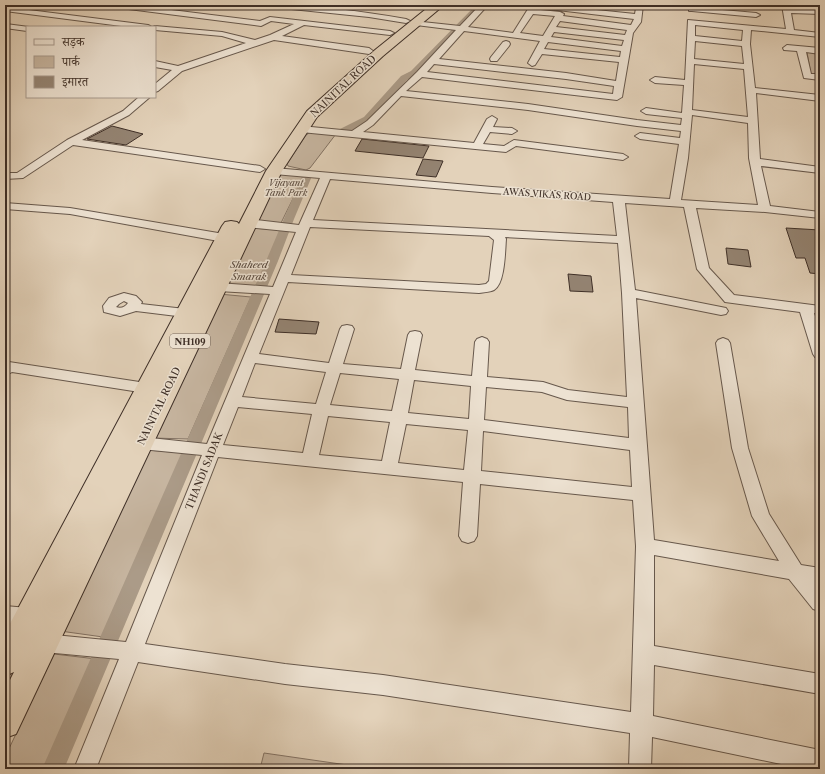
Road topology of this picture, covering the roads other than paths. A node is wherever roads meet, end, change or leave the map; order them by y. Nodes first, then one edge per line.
1 (112, 5) edge
2 (272, 5) edge
3 (425, 5) edge
4 (438, 5) edge
5 (628, 5) edge
6 (756, 5) edge
7 (819, 5) edge
8 (483, 6) edge
9 (542, 6) dead end
10 (65, 8) dead end
11 (5, 9) edge
12 (692, 9) dead end
13 (709, 9) edge
14 (734, 10) edge
15 (820, 11) edge
16 (790, 13) edge
17 (50, 14) junction
18 (756, 15) junction
19 (638, 17) junction
20 (557, 18) junction
21 (303, 22) junction
22 (411, 22) junction
23 (702, 23) junction
24 (6, 26) edge
25 (140, 26) edge
26 (728, 26) junction
27 (156, 28) edge
28 (634, 28) junction
29 (747, 28) junction
30 (26, 29) edge
31 (459, 29) junction
32 (552, 29) junction
33 (758, 29) junction
34 (790, 32) junction
35 (390, 33) junction
36 (515, 35) junction
37 (820, 35) edge
38 (273, 37) junction
39 (628, 38) junction
40 (691, 38) junction
41 (546, 39) junction
42 (255, 43) junction
43 (506, 44) dead end
44 (746, 44) junction
45 (787, 48) dead end
46 (626, 49) junction
47 (801, 50) junction
48 (369, 51) junction
49 (539, 51) junction
50 (820, 51) edge
51 (624, 60) junction
52 (433, 61) junction
53 (690, 61) junction
54 (532, 63) junction
55 (156, 64) edge
56 (748, 67) junction
57 (179, 69) junction
58 (420, 74) junction
59 (820, 77) edge
60 (620, 80) junction
61 (655, 80) dead end
62 (690, 83) junction
63 (156, 88) edge
64 (751, 90) junction
65 (400, 93) junction
66 (144, 98) edge
67 (820, 98) edge
68 (646, 111) dead end
69 (687, 114) junction
70 (492, 119) dead end
71 (753, 121) junction
72 (293, 128) junction
73 (685, 128) junction
74 (486, 129) junction
75 (512, 131) dead end
76 (354, 134) junction
77 (640, 136) dead end
78 (71, 142) junction
79 (684, 142) junction
80 (477, 146) junction
81 (623, 157) dead end
82 (754, 162) junction
83 (267, 170) junction
84 (820, 170) edge
85 (5, 176) edge
86 (326, 176) junction
87 (618, 200) junction
88 (675, 203) junction
89 (689, 204) junction
90 (5, 206) edge
91 (765, 209) junction
92 (820, 215) edge
93 (295, 226) junction
94 (237, 234) junction
95 (493, 234) junction
96 (624, 240) junction
97 (218, 286) junction
98 (271, 287) junction
99 (629, 294) junction
100 (133, 307) dead end
101 (806, 308) junction
102 (820, 310) edge
103 (721, 311) dead end
104 (184, 313) junction
105 (347, 329) dead end
106 (415, 335) dead end
107 (482, 342) dead end
108 (723, 343) dead end
109 (820, 354) edge
110 (250, 358) junction
111 (334, 368) junction
112 (5, 371) edge
113 (408, 374) junction
114 (480, 380) junction
115 (146, 388) junction
116 (232, 401) junction
117 (635, 403) junction
118 (321, 411) junction
119 (399, 417) junction
120 (476, 425) junction
121 (141, 443) junction
122 (638, 445) junction
123 (198, 448) junction
124 (309, 461) junction
125 (389, 469) junction
126 (471, 477) junction
127 (641, 494) junction
128 (468, 536) dead end
129 (645, 546) junction
130 (795, 572) junction
131 (820, 576) edge
132 (820, 603) edge
133 (50, 631) junction
134 (15, 645) edge
135 (113, 650) junction
136 (644, 654) junction
137 (820, 684) edge
138 (5, 723) edge
139 (641, 724) junction
140 (820, 761) edge
141 (85, 769) edge
142 (640, 769) edge

1 - 21 street
2 - 22 street
3 - 22 highway, NAINITAL ROAD / NH109
4 - 22 highway, NAINITAL ROAD / NH109
5 - 19 street
6 - 18 street
7 - 15 street
8 - 31 street
9 - 19 street
10 - 17 street
11 - 17 street
12 - 13 street
13 - 14 street
13 - 23 street
14 - 18 street
14 - 26 street
15 - 16 street
16 - 34 street
17 - 25 street
18 - 33 street
19 - 28 street
20 - 28 street
20 - 32 street
20 - 36 street
21 - 35 street
21 - 38 street
22 - 31 street
22 - 35 highway, NAINITAL ROAD / NH109
22 - 72 highway, NAINITAL ROAD / NH109
23 - 26 street
23 - 40 street
24 - 30 street
26 - 29 street
27 - 42 street
28 - 39 street
29 - 33 street
29 - 44 street
31 - 36 street
31 - 52 street
32 - 39 street
32 - 41 street
33 - 34 street
34 - 37 street
35 - 48 highway, NAINITAL ROAD / NH109
36 - 41 street
38 - 42 street
38 - 48 street
39 - 46 street
40 - 44 street
40 - 53 street
41 - 46 street
41 - 49 street
42 - 57 street
43 - 54 street
44 - 56 street
45 - 47 street
46 - 51 street
47 - 50 street
47 - 59 street
48 - 72 highway, NAINITAL ROAD / NH109
49 - 51 street
49 - 54 street
51 - 60 street
52 - 58 street
52 - 60 street
53 - 56 street
53 - 62 street
54 - 60 street
55 - 57 street
56 - 64 street
57 - 63 street
58 - 60 street
58 - 65 street
61 - 62 street
62 - 69 street
64 - 67 street
64 - 71 street
65 - 73 street
65 - 76 street
66 - 78 street
68 - 69 street
69 - 71 street
69 - 73 street
70 - 74 street
71 - 82 street
72 - 76 street
72 - 83 highway, NAINITAL ROAD / NH109
73 - 79 street
74 - 75 street
74 - 80 street
76 - 80 street
77 - 79 street
78 - 83 street, AWAS VIKAS ROAD
78 - 85 street
79 - 88 street
80 - 81 street
82 - 84 street
82 - 91 street
83 - 86 street, AWAS VIKAS ROAD
83 - 94 highway, NAINITAL ROAD / NH109
83 - 94 highway, NAINITAL ROAD / NH109
86 - 87 street, AWAS VIKAS ROAD
86 - 93 street, THANDI SADAK
87 - 88 street, AWAS VIKAS ROAD
87 - 96 street
88 - 89 street, AWAS VIKAS ROAD
89 - 91 street, AWAS VIKAS ROAD
89 - 101 street
90 - 94 street
91 - 92 street, AWAS VIKAS ROAD
93 - 94 street
93 - 95 street
93 - 98 street, THANDI SADAK
94 - 97 highway, NAINITAL ROAD / NH109
94 - 104 highway, NAINITAL ROAD / NH109
95 - 96 street
95 - 98 street
96 - 99 street
97 - 98 street
97 - 121 highway, NAINITAL ROAD / NH109
98 - 110 street, THANDI SADAK
99 - 103 street
99 - 117 street
100 - 104 street
101 - 102 street
101 - 109 street
104 - 115 highway, NAINITAL ROAD / NH109
105 - 111 street
106 - 113 street
107 - 114 street
108 - 130 street
110 - 111 street
110 - 116 street, THANDI SADAK
111 - 113 street
111 - 118 street
112 - 115 street
113 - 114 street
113 - 119 street
114 - 117 street
114 - 120 street
115 - 134 highway, NAINITAL ROAD / NH109
116 - 118 street
116 - 123 street, THANDI SADAK
117 - 122 street
118 - 119 street
118 - 124 street
119 - 120 street
119 - 125 street
120 - 122 street
120 - 126 street
121 - 123 street
121 - 133 highway, NAINITAL ROAD / NH109
122 - 127 street
123 - 124 street
123 - 135 street, THANDI SADAK
124 - 125 street
125 - 126 street
126 - 127 street
126 - 128 street
127 - 129 street
129 - 130 street
129 - 136 street
130 - 131 street
130 - 132 street
133 - 134 highway
133 - 135 street
134 - 138 highway, NAINITAL ROAD / NH109
135 - 139 street
135 - 141 street, THANDI SADAK
136 - 137 street
136 - 139 street
139 - 140 street
139 - 142 street

